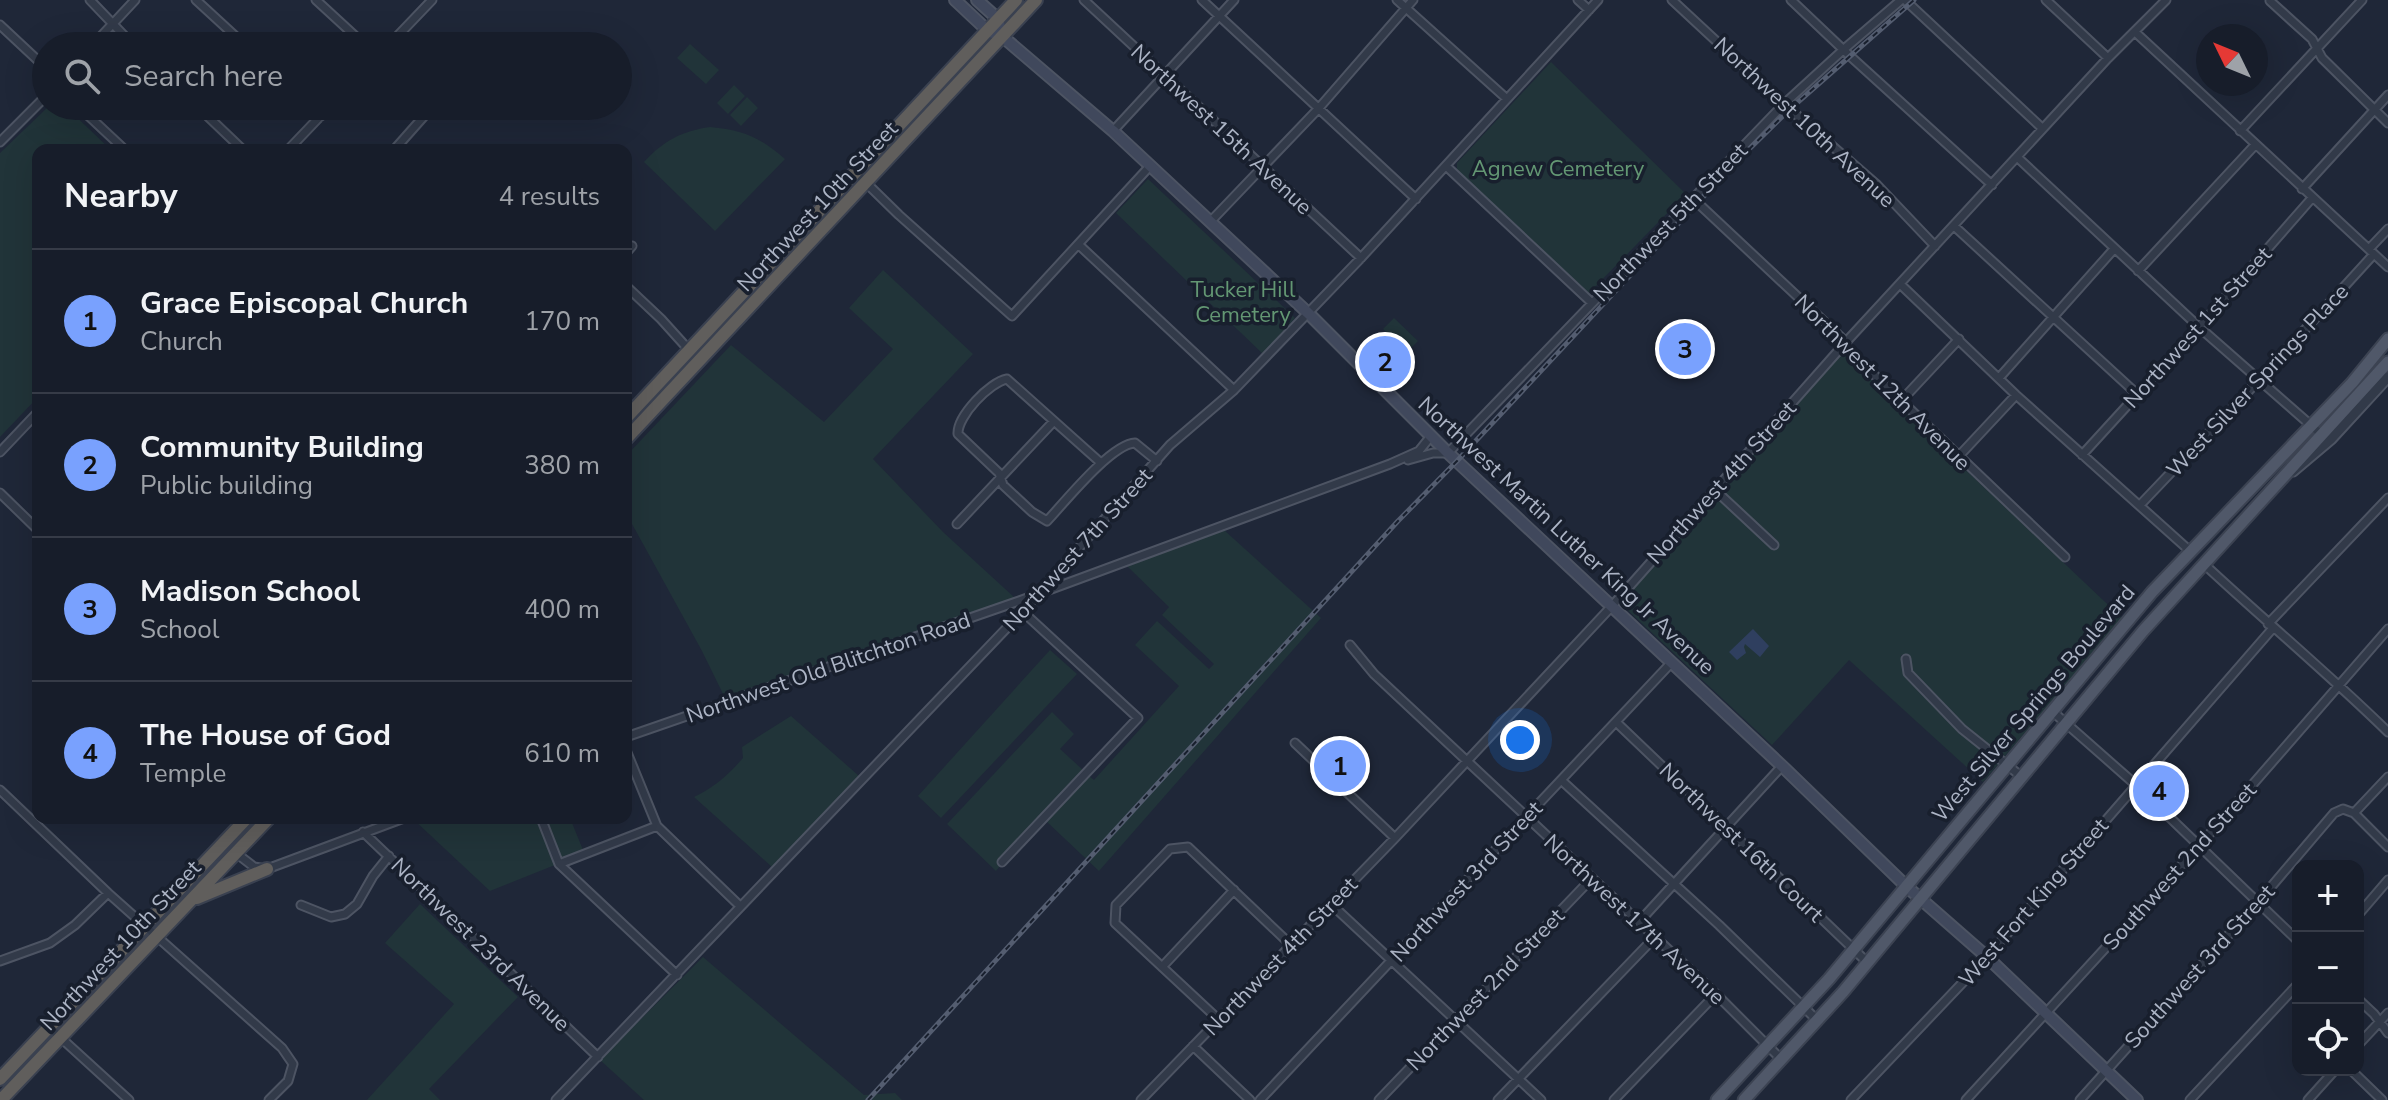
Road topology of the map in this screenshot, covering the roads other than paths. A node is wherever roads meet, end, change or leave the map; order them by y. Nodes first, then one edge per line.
1 (90, 0) edge
2 (135, 0) edge
3 (196, 0) edge
4 (316, 0) edge
5 (432, 0) edge
6 (955, 0) edge
7 (977, 0) edge
8 (1016, 0) edge
9 (1036, 0) edge
10 (1084, 0) edge
11 (1202, 0) edge
12 (1234, 0) edge
13 (1397, 0) edge
14 (1413, 0) edge
15 (1578, 0) edge
16 (1598, 0) edge
17 (1672, 0) edge
18 (1791, 0) edge
19 (1903, 0) edge
20 (2046, 0) edge
21 (2166, 0) edge
22 (2362, 0) edge
23 (2270, 1) edge
24 (1405, 8) junction
25 (1589, 10) junction
26 (1219, 16) junction
27 (998, 19) junction
28 (0, 25) edge
29 (111, 25) junction
30 (988, 31) junction
31 (105, 32) edge
32 (119, 32) edge
33 (231, 32) edge
34 (351, 32) edge
35 (401, 32) edge
36 (2135, 32) junction
37 (1003, 37) junction
38 (1843, 50) junction
39 (2317, 50) junction
40 (32, 55) edge
41 (2108, 58) junction
42 (1165, 75) junction
43 (2388, 95) edge
44 (1507, 99) junction
45 (1784, 104) junction
46 (1319, 108) junction
47 (32, 109) edge
48 (2374, 110) junction
49 (93, 120) edge
50 (212, 120) edge
51 (318, 120) edge
52 (421, 120) edge
53 (2388, 123) edge
54 (2042, 128) junction
55 (1113, 131) junction
56 (2240, 131) junction
57 (1, 139) edge
58 (119, 144) edge
59 (237, 144) edge
60 (296, 144) edge
61 (399, 144) edge
62 (2255, 145) junction
63 (2017, 157) junction
64 (1150, 166) junction
65 (1446, 166) junction
66 (1264, 168) junction
67 (855, 172) junction
68 (867, 183) junction
69 (1992, 185) junction
70 (2302, 189) junction
71 (2312, 198) junction
72 (1416, 199) junction
73 (1701, 206) dead end
74 (1210, 222) junction
75 (1954, 226) junction
76 (2388, 229) edge
77 (1079, 245) junction
78 (1935, 246) junction
79 (2114, 249) junction
80 (2372, 252) junction
81 (1361, 258) junction
82 (2388, 267) edge
83 (2138, 271) junction
84 (1900, 284) junction
85 (632, 292) edge
86 (1592, 303) junction
87 (1308, 313) junction
88 (2053, 317) junction
89 (716, 322) junction
90 (2199, 327) junction
91 (727, 332) junction
92 (1959, 339) junction
93 (2388, 339) edge
94 (1846, 342) junction
95 (689, 351) junction
96 (2388, 362) edge
97 (2388, 377) edge
98 (1999, 378) junction
99 (2259, 380) junction
100 (1234, 390) junction
101 (2137, 394) junction
102 (2016, 395) junction
103 (1901, 401) junction
104 (632, 412) edge
105 (32, 418) edge
106 (1054, 421) junction
107 (2311, 426) junction
108 (632, 433) edge
109 (2322, 435) junction
110 (1431, 436) junction
111 (0, 452) edge
112 (1448, 453) junction
113 (2082, 455) junction
114 (1958, 457) junction
115 (1157, 461) junction
116 (1101, 463) junction
117 (1390, 464) junction
118 (1001, 478) junction
119 (2281, 480) junction
120 (2256, 483) junction
121 (1714, 489) junction
122 (0, 493) edge
123 (2388, 498) edge
124 (2140, 505) junction
125 (32, 524) edge
126 (957, 524) dead end
127 (1774, 545) dead end
128 (2190, 551) junction
129 (2065, 557) dead end
130 (2204, 564) junction
131 (1042, 591) junction
132 (1019, 601) junction
133 (1612, 606) junction
134 (1022, 612) junction
135 (2271, 626) junction
136 (2388, 629) edge
137 (2143, 631) junction
138 (1350, 645) dead end
139 (1906, 659) dead end
140 (1672, 662) junction
141 (2338, 684) junction
142 (2052, 711) junction
143 (1616, 722) junction
144 (2066, 724) junction
145 (2388, 732) edge
146 (632, 735) edge
147 (1295, 743) dead end
148 (1467, 760) junction
149 (2007, 764) junction
150 (632, 765) edge
151 (1782, 766) junction
152 (2022, 777) junction
153 (2388, 777) edge
154 (1561, 780) junction
155 (2136, 785) junction
156 (0, 790) edge
157 (2354, 813) junction
158 (1527, 817) junction
159 (32, 821) edge
160 (36, 824) edge
161 (241, 824) edge
162 (263, 824) edge
163 (386, 824) edge
164 (543, 824) edge
165 (657, 826) junction
166 (1727, 826) junction
167 (363, 832) junction
168 (1395, 838) junction
169 (2199, 846) junction
170 (2388, 847) edge
171 (236, 853) junction
172 (389, 856) junction
173 (1002, 862) dead end
174 (559, 864) junction
175 (267, 869) junction
176 (1592, 878) junction
177 (2388, 880) edge
178 (1675, 883) junction
179 (1906, 886) junction
180 (1234, 890) junction
181 (108, 893) junction
182 (1921, 899) junction
183 (190, 901) junction
184 (2259, 901) junction
185 (1331, 904) junction
186 (301, 905) dead end
187 (740, 906) junction
188 (2364, 908) edge
189 (1639, 922) junction
190 (145, 927) junction
191 (2292, 935) edge
192 (156, 937) junction
193 (1655, 937) junction
194 (1291, 945) junction
195 (1854, 948) junction
196 (1987, 957) junction
197 (1392, 960) junction
198 (0, 961) edge
199 (1868, 963) junction
200 (1162, 967) junction
201 (677, 975) junction
202 (2292, 990) edge
203 (1716, 994) junction
204 (2363, 1004) edge
205 (1804, 1007) junction
206 (2046, 1013) junction
207 (2388, 1013) edge
208 (1218, 1019) junction
209 (1456, 1020) junction
210 (1818, 1021) junction
211 (2380, 1022) junction
212 (49, 1027) junction
213 (2388, 1033) edge
214 (61, 1037) junction
215 (2364, 1039) edge
216 (1193, 1046) junction
217 (1769, 1046) junction
218 (598, 1057) junction
219 (1782, 1060) junction
220 (2107, 1071) junction
221 (2330, 1076) edge
222 (2357, 1076) edge
223 (0, 1079) edge
224 (1518, 1079) junction
225 (1, 1100) edge
226 (129, 1100) edge
227 (269, 1100) edge
228 (556, 1100) edge
229 (1141, 1100) edge
230 (1250, 1100) edge
231 (1260, 1100) edge
232 (1379, 1100) edge
233 (1498, 1100) edge
234 (1541, 1100) edge
235 (1614, 1100) edge
236 (1717, 1100) edge
237 (1744, 1100) edge
238 (1851, 1100) edge
239 (1966, 1100) edge
240 (2080, 1100) edge
241 (2137, 1100) edge
242 (2190, 1100) edge
243 (2308, 1100) edge
244 (2382, 1100) edge

1 - 29 street
2 - 29 street
3 - 33 street
4 - 34 street
5 - 35 street
6 - 30 main road, Northwest Martin Luther King Jr Avenue
7 - 27 main road
8 - 27 highway, Northwest 10th Street
9 - 37 highway, Northwest 10th Street
10 - 42 street, Northwest 15th Avenue
11 - 26 street
12 - 26 street
13 - 24 street
14 - 24 street
15 - 25 street
16 - 25 street, Northwest 7th Street
17 - 45 street, Northwest 10th Avenue
18 - 38 street
19 - 38 street, Northwest 5th Street
19 - 54 street
20 - 41 street
21 - 36 street, Northwest 4th Street
22 - 39 street
23 - 39 street
24 - 44 street
24 - 46 street
25 - 44 street, Northwest 7th Street
26 - 42 street
26 - 46 street
27 - 30 highway, Northwest 10th Street
27 - 37 main road
28 - 40 street
29 - 31 street
29 - 32 street
30 - 37 main road, Northwest Martin Luther King Jr Avenue
30 - 67 highway, Northwest 10th Street
36 - 41 street, Northwest 4th Street
36 - 56 street
37 - 55 main road, Northwest Martin Luther King Jr Avenue
37 - 68 highway, Northwest 10th Street
38 - 45 street, Northwest 5th Street
38 - 69 street
39 - 48 street
39 - 56 street
41 - 54 street, Northwest 4th Street
42 - 55 street
42 - 66 street, Northwest 15th Avenue
43 - 48 street
44 - 65 street, Northwest 7th Street
45 - 78 street, Northwest 10th Avenue
45 - 86 street, Northwest 5th Street
46 - 66 street
46 - 72 street
47 - 57 street
48 - 53 street
48 - 70 street
49 - 58 street
50 - 59 street
51 - 60 street
52 - 61 street
54 - 63 street, Northwest 4th Street
55 - 64 main road, Northwest Martin Luther King Jr Avenue
56 - 62 street
62 - 70 street
62 - 83 street
63 - 69 street, Northwest 4th Street
63 - 79 street
64 - 74 main road, Northwest Martin Luther King Jr Avenue
64 - 77 street
65 - 72 street, Northwest 7th Street
65 - 86 street
66 - 74 street
66 - 81 street, Northwest 15th Avenue
67 - 68 street
67 - 89 highway, Northwest 10th Street
68 - 77 street
68 - 91 highway, Northwest 10th Street
69 - 75 street, Northwest 4th Street
70 - 71 street
71 - 80 street
71 - 90 street, Northwest 1st Street
72 - 81 street, Northwest 7th Street
73 - 94 street, Northwest 12th Avenue
74 - 87 main road, Northwest Martin Luther King Jr Avenue
75 - 78 street, Northwest 4th Street
75 - 88 street
76 - 80 street, West Silver Springs Place
77 - 100 street
78 - 84 street, Northwest 4th Street
79 - 83 street
79 - 88 street
80 - 82 street
80 - 99 street, West Silver Springs Place
81 - 87 street, Northwest 7th Street
83 - 90 street
84 - 92 street
84 - 94 street, Northwest 4th Street
85 - 95 street
86 - 112 street, Northwest 5th Street
87 - 100 street, Northwest 7th Street
87 - 110 main road, Northwest Martin Luther King Jr Avenue
88 - 98 street
88 - 101 street
89 - 91 highway
89 - 95 highway, Northwest 10th Street
90 - 99 street
90 - 101 street, Northwest 1st Street
91 - 108 highway, Northwest 10th Street
92 - 98 street
92 - 103 street
93 - 107 main road, West Silver Springs Boulevard
94 - 103 street, Northwest 12th Avenue
94 - 121 street, Northwest 4th Street
95 - 104 highway, Northwest 10th Street
96 - 109 main road, West Silver Springs Boulevard
97 - 119 street
98 - 102 street
99 - 107 street
99 - 124 street, West Silver Springs Place
100 - 115 street, Northwest 7th Street
101 - 113 street, Northwest 1st Street
102 - 113 street
102 - 114 street
103 - 114 street, Northwest 12th Avenue
105 - 111 street
106 - 116 street
106 - 118 street
106 - 118 street
107 - 109 street
107 - 120 main road, West Silver Springs Boulevard
109 - 119 main road, West Silver Springs Boulevard
110 - 112 main road, Northwest Martin Luther King Jr Avenue
110 - 117 street, Northwest Old Blitchton Road
112 - 117 street, Northwest Old Blitchton Road
112 - 133 main road, Northwest Martin Luther King Jr Avenue
113 - 124 street
114 - 129 street, Northwest 12th Avenue
115 - 116 street
115 - 131 street, Northwest 7th Street
116 - 118 street
117 - 131 street, Northwest Old Blitchton Road
118 - 126 street
119 - 130 main road, West Silver Springs Boulevard
120 - 128 main road, West Silver Springs Boulevard
120 - 130 main road
121 - 127 street
121 - 133 street, Northwest 4th Street
122 - 125 street
123 - 135 street, West Fort King Street
124 - 128 street
128 - 137 main road
128 - 142 main road, West Silver Springs Boulevard
130 - 135 street
130 - 137 main road, West Silver Springs Boulevard
131 - 132 street, Northwest Old Blitchton Road
131 - 134 street, Northwest 7th Street
132 - 134 street
132 - 146 street, Northwest Old Blitchton Road
133 - 140 main road, Northwest Martin Luther King Jr Avenue
133 - 148 street, Northwest 4th Street
134 - 173 street
134 - 187 street, Northwest 7th Street
135 - 141 street
135 - 155 street, West Fort King Street
136 - 141 street, Southwest 2nd Street
137 - 144 main road, West Silver Springs Boulevard
138 - 148 street, Northwest 17th Avenue
139 - 149 street
140 - 143 street, Northwest 3rd Street
140 - 151 main road, Northwest Martin Luther King Jr Avenue
141 - 145 street
141 - 169 street, Southwest 2nd Street
142 - 144 street
142 - 149 main road, West Silver Springs Boulevard
143 - 154 street, Northwest 3rd Street
143 - 166 street, Northwest 16th Court
144 - 152 main road, West Silver Springs Boulevard
144 - 155 street
147 - 168 street
148 - 158 street, Northwest 17th Avenue
148 - 168 street, Northwest 4th Street
149 - 152 street
149 - 179 main road, West Silver Springs Boulevard
150 - 165 street
151 - 166 street
151 - 179 main road, Northwest Martin Luther King Jr Avenue
152 - 182 main road, West Silver Springs Boulevard
153 - 157 street, Southwest 3rd Street
154 - 158 street, Northwest 3rd Street
154 - 178 street
155 - 169 street
155 - 196 street, West Fort King Street
156 - 159 street
157 - 170 street
157 - 184 street, Southwest 3rd Street
158 - 176 street, Northwest 17th Avenue
158 - 197 street, Northwest 3rd Street
160 - 181 street
161 - 190 highway, Northwest 10th Street
162 - 171 highway, Northwest 10th Street
163 - 167 street
164 - 174 street
165 - 174 street
165 - 187 street
166 - 178 street
166 - 195 street, Northwest 16th Court
167 - 172 street, Northwest 23rd Avenue
167 - 175 street
168 - 185 street, Northwest 4th Street
169 - 184 street
169 - 206 street, Southwest 2nd Street
171 - 175 street
171 - 183 highway, Northwest 10th Street
172 - 186 street
172 - 218 street, Northwest 23rd Avenue
174 - 201 street
175 - 183 highway
176 - 189 street, Northwest 17th Avenue
176 - 209 street, Northwest 2nd Street
177 - 188 street
178 - 189 street
178 - 205 street
179 - 182 main road, Northwest Martin Luther King Jr Avenue
179 - 195 main road, West Silver Springs Boulevard
180 - 194 street
180 - 200 street
180 - 200 street
181 - 190 street
181 - 198 street
182 - 196 main road, Northwest Martin Luther King Jr Avenue
182 - 199 main road, West Silver Springs Boulevard
183 - 192 highway, Northwest 10th Street
184 - 191 street
184 - 220 street, Southwest 3rd Street
185 - 194 street, Northwest 4th Street
185 - 197 street
187 - 201 street, Northwest 7th Street
189 - 193 street, Northwest 17th Avenue
190 - 192 street
190 - 212 highway, Northwest 10th Street
192 - 214 highway, Northwest 10th Street
192 - 227 street
193 - 203 street, Northwest 17th Avenue
193 - 224 street
194 - 208 street, Northwest 4th Street
195 - 199 street, Northwest 16th Court
195 - 205 main road, West Silver Springs Boulevard
196 - 206 main road, Northwest Martin Luther King Jr Avenue
196 - 238 street, West Fort King Street
197 - 209 street
197 - 231 street, Northwest 3rd Street
199 - 210 main road, West Silver Springs Boulevard
200 - 208 street
201 - 218 street, Northwest 7th Street
202 - 242 street
203 - 217 street, Northwest 17th Avenue
203 - 235 street
204 - 211 street
205 - 210 street
205 - 217 main road, West Silver Springs Boulevard
206 - 220 main road, Northwest Martin Luther King Jr Avenue
206 - 239 street, Southwest 2nd Street
207 - 211 street
208 - 216 street, Northwest 4th Street
209 - 224 street
209 - 232 street, Northwest 2nd Street
210 - 219 main road, West Silver Springs Boulevard
211 - 213 street
211 - 215 street
212 - 214 street
212 - 223 highway, Northwest 10th Street
214 - 225 highway, Northwest 10th Street
214 - 226 street
216 - 229 street, Northwest 4th Street
216 - 230 street
217 - 219 street, Northwest 17th Avenue
217 - 236 main road, West Silver Springs Boulevard
218 - 228 street, Northwest 7th Street
219 - 237 main road, West Silver Springs Boulevard
220 - 240 street, Southwest 3rd Street
220 - 241 main road, Northwest Martin Luther King Jr Avenue
221 - 243 street
222 - 244 street
224 - 233 street
224 - 234 street

